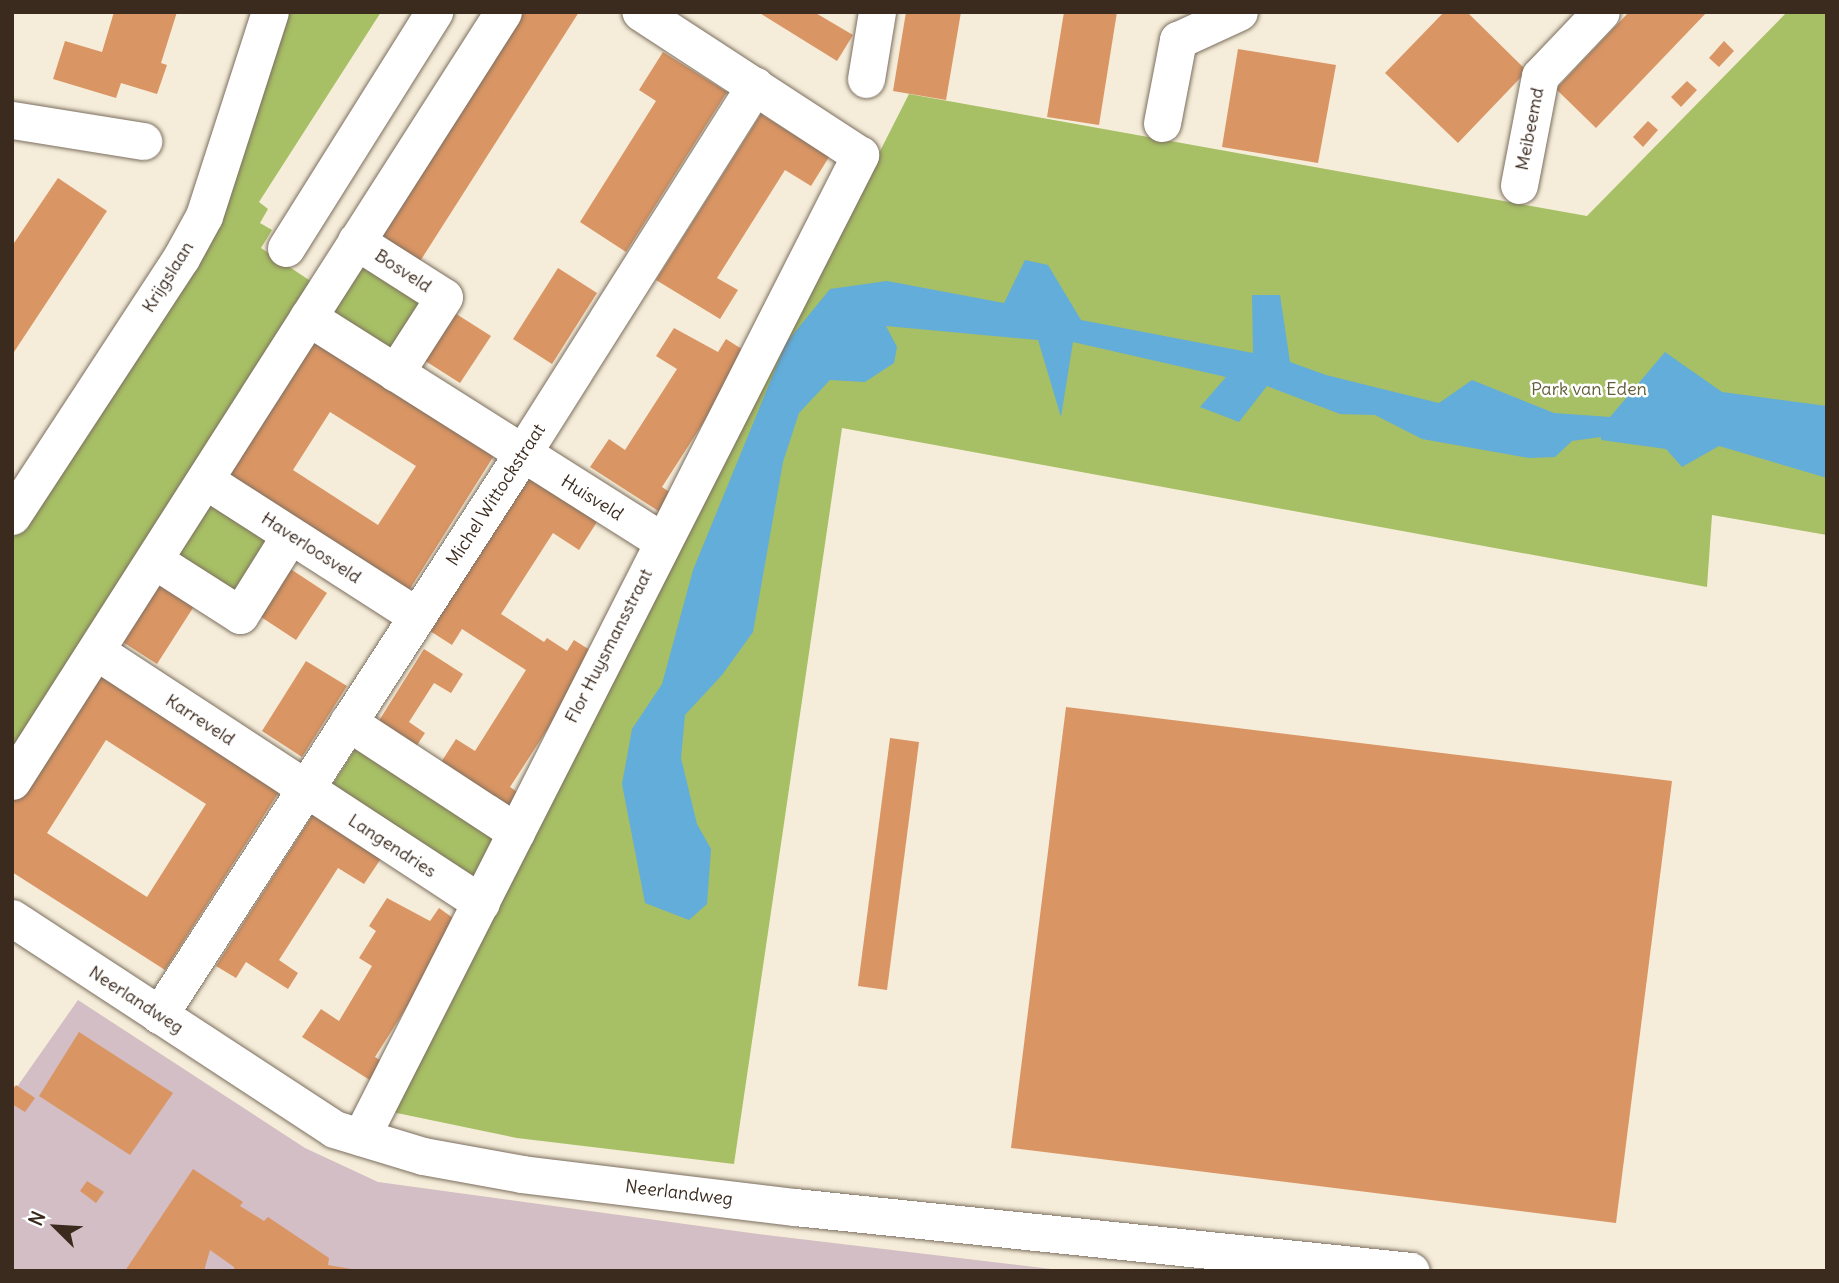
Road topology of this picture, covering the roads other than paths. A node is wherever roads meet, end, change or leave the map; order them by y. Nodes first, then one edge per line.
1 (270, 12) edge
2 (435, 12) edge
3 (503, 12) edge
4 (641, 12) edge
5 (877, 12) edge
6 (1239, 12) edge
7 (1601, 12) edge
8 (866, 79) dead end
9 (755, 86) junction
10 (12, 120) edge
11 (1162, 122) dead end
12 (142, 141) dead end
13 (1519, 186) dead end
14 (356, 241) junction
15 (286, 248) dead end
16 (308, 317) junction
17 (395, 373) junction
18 (523, 454) junction
19 (205, 480) junction
20 (12, 516) edge
21 (290, 534) junction
22 (662, 541) junction
23 (154, 560) junction
24 (417, 616) junction
25 (96, 651) junction
26 (348, 722) junction
27 (12, 781) edge
28 (304, 789) junction
29 (516, 832) junction
30 (481, 903) junction
31 (12, 918) edge
32 (159, 1015) junction
33 (361, 1137) junction
34 (1411, 1271) edge

1 - 20 street, Krijgslaan
2 - 15 street
3 - 14 street
4 - 9 street
5 - 8 street
6 - 11 street
7 - 13 street, Meibeemd
9 - 18 street, Michel Wittockstraat
9 - 22 street, Flor Huysmansstraat
10 - 12 street
14 - 16 street
14 - 17 street, Bosveld
16 - 17 street
16 - 19 street
17 - 18 street
18 - 22 street, Huisveld
18 - 24 street, Michel Wittockstraat
19 - 21 street, Haverloosveld
19 - 23 street
21 - 23 street
21 - 24 street, Haverloosveld
22 - 29 street, Flor Huysmansstraat
23 - 25 street
24 - 26 street, Michel Wittockstraat
25 - 27 street
25 - 28 street, Karreveld
26 - 28 street, Michel Wittockstraat
26 - 29 street
28 - 30 street, Langendries
28 - 32 street, Michel Wittockstraat
29 - 30 street, Flor Huysmansstraat
30 - 33 street, Flor Huysmansstraat
31 - 32 street, Neerlandweg
32 - 33 street, Neerlandweg
33 - 34 street, Neerlandweg

